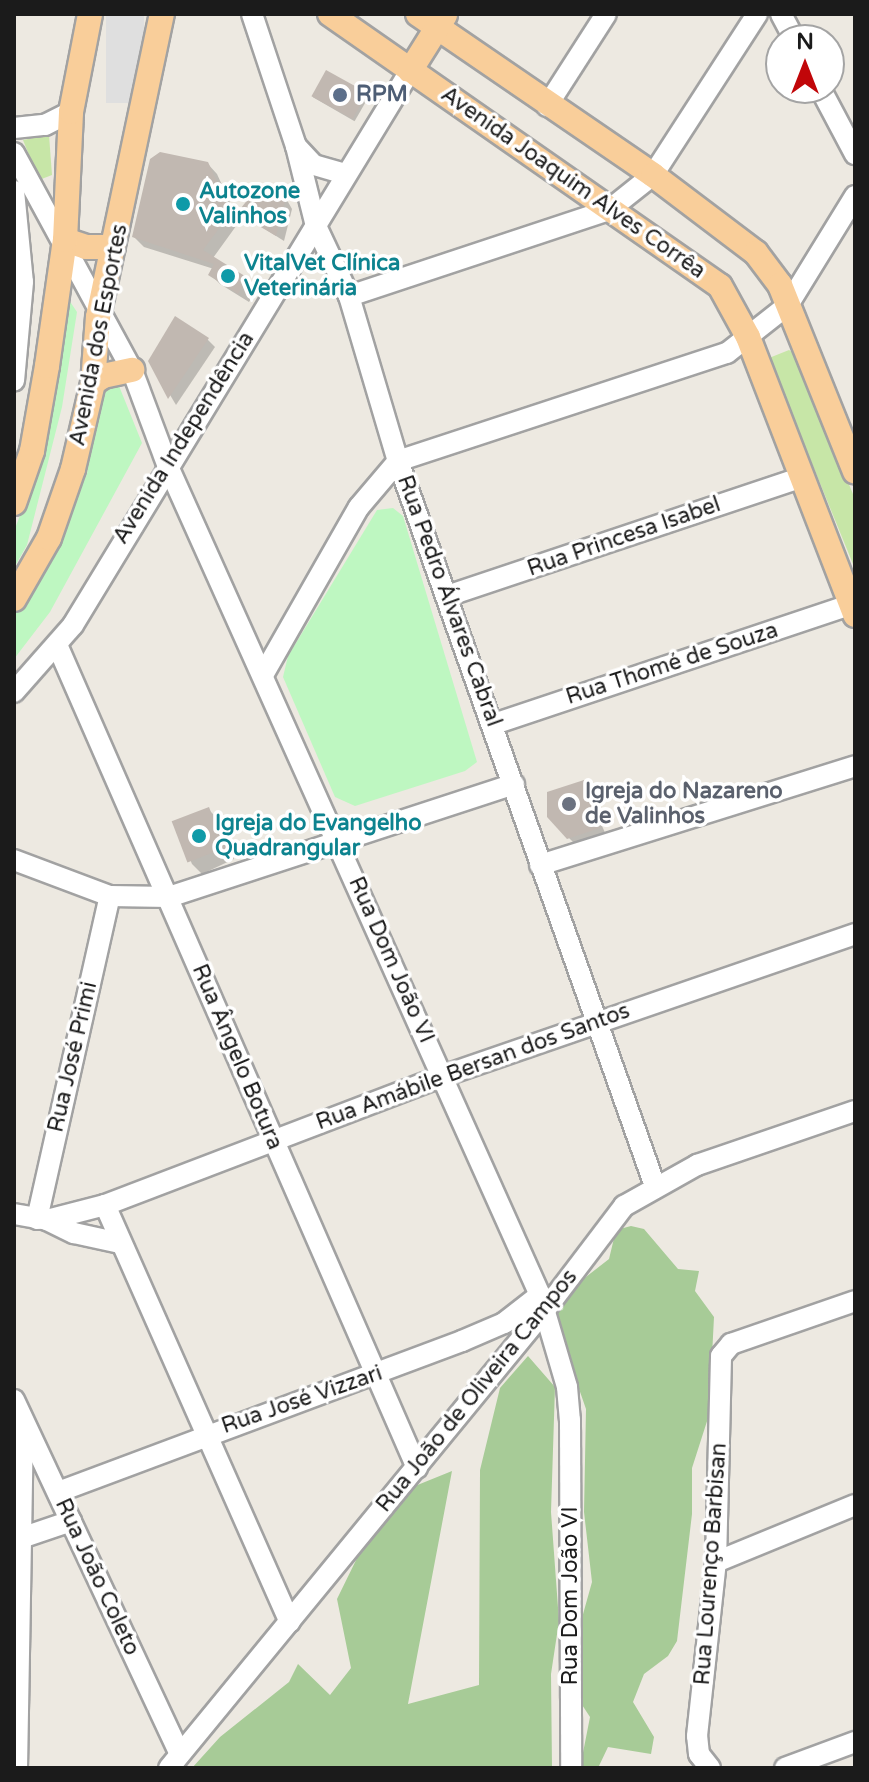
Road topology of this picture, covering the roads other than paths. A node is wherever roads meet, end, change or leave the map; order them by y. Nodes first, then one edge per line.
1 (90, 14) edge
2 (162, 14) edge
3 (252, 14) edge
4 (330, 14) edge
5 (606, 14) edge
6 (757, 14) edge
7 (433, 19) edge
8 (410, 71) junction
9 (828, 104) edge
10 (547, 106) junction
11 (71, 112) junction
12 (14, 128) edge
13 (296, 146) junction
14 (14, 153) edge
15 (855, 154) edge
16 (346, 174) junction
17 (653, 175) junction
18 (14, 191) edge
19 (855, 196) edge
20 (609, 210) junction
21 (316, 226) junction
22 (65, 240) junction
23 (113, 247) junction
24 (349, 296) junction
25 (788, 305) junction
26 (98, 317) junction
27 (748, 337) junction
28 (132, 370) junction
29 (14, 381) edge
30 (93, 383) junction
31 (398, 461) junction
32 (167, 464) junction
33 (855, 472) edge
34 (799, 478) junction
35 (14, 503) edge
36 (450, 595) junction
37 (14, 599) edge
38 (853, 610) edge
39 (58, 647) junction
40 (263, 675) junction
41 (14, 692) edge
42 (494, 724) junction
43 (855, 766) edge
44 (514, 784) junction
45 (337, 840) junction
46 (14, 860) edge
47 (540, 865) junction
48 (110, 896) junction
49 (169, 897) junction
50 (855, 934) edge
51 (596, 1023) junction
52 (443, 1076) junction
53 (855, 1111) edge
54 (272, 1138) junction
55 (655, 1186) junction
56 (105, 1205) junction
57 (14, 1214) edge
58 (42, 1219) junction
59 (120, 1243) junction
60 (855, 1301) edge
61 (543, 1302) junction
62 (375, 1375) junction
63 (14, 1400) edge
64 (23, 1422) junction
65 (206, 1434) junction
66 (417, 1468) junction
67 (58, 1492) junction
68 (855, 1505) edge
69 (71, 1521) junction
70 (21, 1538) junction
71 (716, 1562) junction
72 (290, 1622) junction
73 (855, 1742) edge
74 (16, 1743) edge
75 (174, 1761) edge
76 (17, 1768) edge
77 (571, 1768) edge
78 (710, 1768) edge
79 (785, 1768) edge

1 - 11 main road, Avenida dos Esportes
2 - 23 main road, Avenida dos Esportes
3 - 13 street, Rua Pedro Álvares Cabral
4 - 8 main road, Avenida Joaquim Alves Corrêa
5 - 10 street
6 - 17 street
7 - 8 main road, Avenida Independência
7 - 10 main road
8 - 16 street, Avenida Independência
8 - 20 main road, Avenida Joaquim Alves Corrêa
9 - 15 street
10 - 17 main road
11 - 12 street
11 - 22 main road, Avenida dos Esportes
13 - 16 street
13 - 21 street, Rua Pedro Álvares Cabral
14 - 22 street, Rua Dom João VI
16 - 21 street, Avenida Independência
17 - 20 street
17 - 25 main road
18 - 29 street
19 - 25 street
20 - 24 street
20 - 27 main road, Avenida Joaquim Alves Corrêa
21 - 24 street, Rua Pedro Álvares Cabral
21 - 32 street, Avenida Independência
22 - 23 main road
22 - 26 street, Rua Dom João VI
22 - 35 main road, Avenida dos Esportes
23 - 26 main road, Avenida dos Esportes
24 - 31 street, Rua Pedro Álvares Cabral
25 - 27 street
25 - 33 main road
26 - 28 street, Rua Dom João VI
26 - 30 main road, Avenida dos Esportes
27 - 31 street
27 - 34 main road, Avenida Joaquim Alves Corrêa
28 - 30 main road
28 - 32 street, Rua Dom João VI
30 - 37 main road, Avenida dos Esportes
31 - 36 street, Rua Pedro Álvares Cabral
31 - 40 street
32 - 39 street, Avenida Independência
32 - 40 street, Rua Dom João VI
34 - 36 street, Rua Princesa Isabel
34 - 38 main road, Avenida Joaquim Alves Corrêa
36 - 42 street, Rua Pedro Álvares Cabral
38 - 42 street, Rua Thomé de Souza
39 - 41 street, Avenida Independência
39 - 49 street, Rua Ângelo Botura
40 - 45 street, Rua Dom João VI
42 - 44 street, Rua Pedro Álvares Cabral
43 - 47 street
44 - 45 street
44 - 47 street, Rua Pedro Álvares Cabral
45 - 49 street
45 - 52 street, Rua Dom João VI
46 - 48 street
47 - 51 street, Rua Pedro Álvares Cabral
48 - 49 street
48 - 58 street, Rua José Primi
49 - 54 street, Rua Ângelo Botura
50 - 51 street, Rua Amábile Bersan dos Santos
51 - 52 street, Rua Amábile Bersan dos Santos
51 - 55 street, Rua Pedro Álvares Cabral
52 - 54 street, Rua Amábile Bersan dos Santos
52 - 61 street, Rua Dom João VI
53 - 55 street, Rua João de Oliveira Campos
54 - 56 street, Rua Amábile Bersan dos Santos
54 - 62 street, Rua Ângelo Botura
55 - 61 street, Rua João de Oliveira Campos
56 - 58 street, Rua Amábile Bersan dos Santos
56 - 59 street
57 - 58 street
58 - 59 street
59 - 65 street
60 - 71 street, Rua Lourenço Barbisan
61 - 62 street, Rua José Vizzari
61 - 66 street, Rua João de Oliveira Campos
61 - 77 street, Rua Dom João VI
62 - 65 street, Rua José Vizzari
62 - 66 street, Rua Ângelo Botura
63 - 64 street, Rua João Coleto
64 - 67 street, Rua João Coleto
64 - 70 street
65 - 67 street, Rua José Vizzari
65 - 72 street
66 - 72 street, Rua João de Oliveira Campos
67 - 69 street, Rua João Coleto
68 - 71 street
69 - 70 street
69 - 75 street, Rua João Coleto
70 - 74 street
71 - 78 street, Rua Lourenço Barbisan
72 - 75 street, Rua João de Oliveira Campos
73 - 79 street
74 - 76 street

